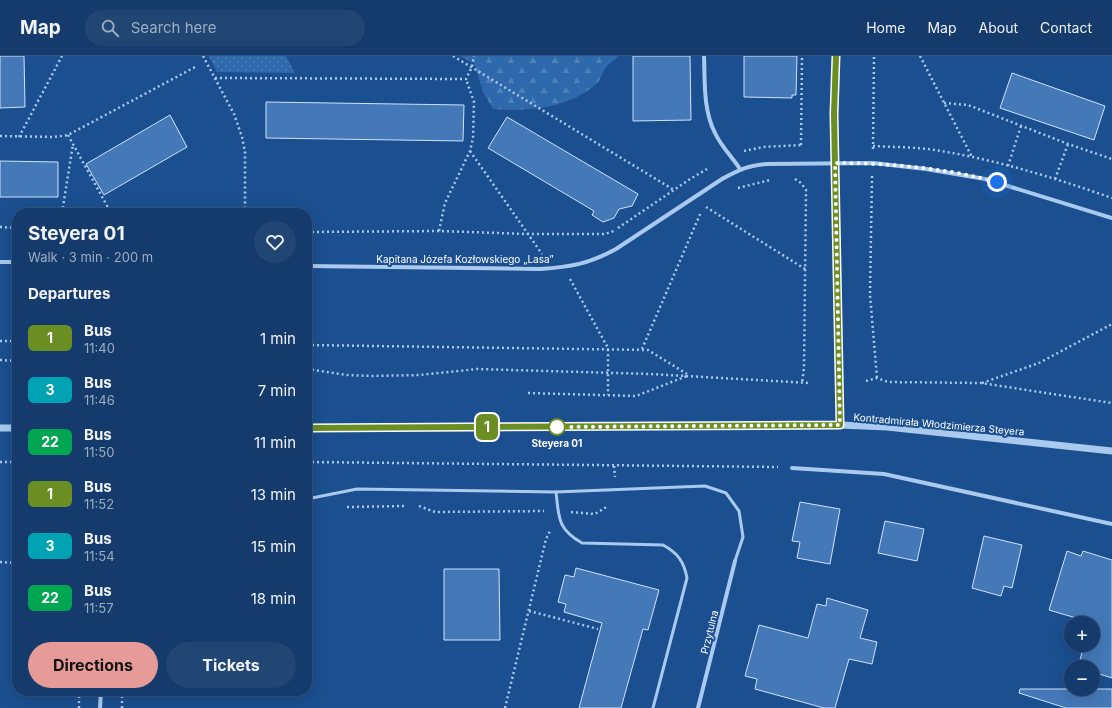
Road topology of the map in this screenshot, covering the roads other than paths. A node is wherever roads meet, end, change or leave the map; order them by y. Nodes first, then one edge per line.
1 (704, 56) edge
2 (836, 56) edge
3 (835, 163) junction
4 (740, 169) junction
5 (1112, 218) edge
6 (0, 262) edge
7 (12, 262) edge
8 (312, 266) edge
9 (840, 425) junction
10 (0, 428) edge
11 (12, 428) edge
12 (312, 428) edge
13 (1112, 451) edge
14 (792, 468) road end
15 (556, 492) junction
16 (312, 498) edge
17 (1112, 524) edge
18 (735, 561) joint
19 (101, 696) edge
20 (100, 708) edge
21 (653, 708) edge
22 (698, 708) edge

1 - 4 street
2 - 3 street
3 - 4 street, Kapitana Józefa Kozłowskiego „Lasa”
3 - 5 street, Kapitana Józefa Kozłowskiego „Lasa”
3 - 9 street
4 - 8 street, Kapitana Józefa Kozłowskiego „Lasa”
6 - 7 street
9 - 12 street, Kontradmirała Włodzimierza Steyera
9 - 13 street, Kontradmirała Włodzimierza Steyera
10 - 11 street
14 - 17 street
15 - 16 lane
15 - 18 lane
15 - 21 lane
18 - 22 street, Przytulna
19 - 20 street

